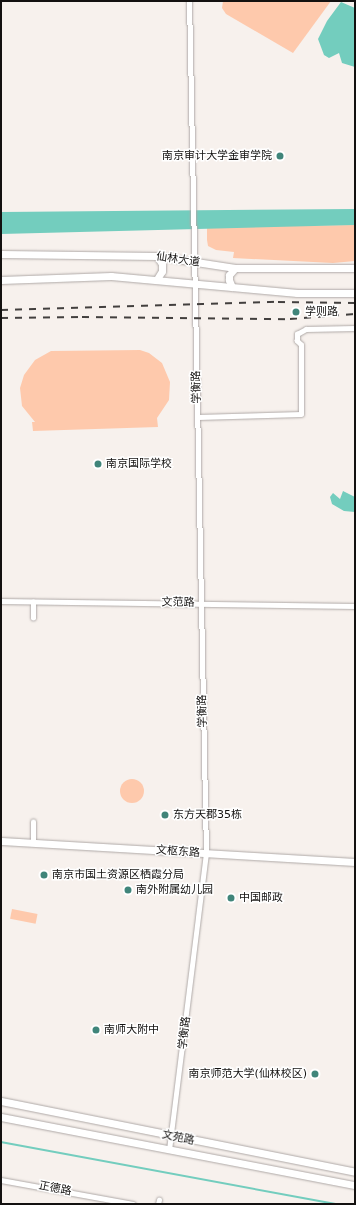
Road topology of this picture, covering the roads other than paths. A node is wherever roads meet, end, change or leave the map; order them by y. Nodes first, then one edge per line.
1 (189, 1) edge
2 (1, 254) edge
3 (157, 256) junction
4 (195, 262) junction
5 (236, 268) junction
6 (355, 268) edge
7 (157, 279) junction
8 (1, 280) edge
9 (196, 283) junction
10 (232, 287) junction
11 (355, 293) edge
12 (355, 328) edge
13 (198, 417) junction
14 (1, 601) edge
15 (33, 602) junction
16 (202, 604) junction
17 (355, 606) edge
18 (33, 618) dead end
19 (33, 822) dead end
20 (1, 841) edge
21 (33, 843) junction
22 (206, 854) junction
23 (355, 862) edge
24 (1, 1101) edge
25 (1, 1117) edge
26 (173, 1136) junction
27 (169, 1150) junction
28 (355, 1172) edge
29 (1, 1180) edge
30 (355, 1185) edge
31 (133, 1204) edge

1 - 4 street
2 - 3 main road, 仙林大道
3 - 4 main road, 仙林大道
3 - 7 main road
4 - 5 main road, 仙林大道
4 - 9 street
5 - 6 main road, 仙林大道
5 - 10 main road
7 - 8 main road, 仙林大道
7 - 9 main road, 仙林大道
9 - 10 main road, 仙林大道
9 - 13 street, 学衡路
10 - 11 main road, 仙林大道
12 - 13 street
13 - 16 street, 学衡路
14 - 15 street, 文范路
15 - 16 street, 文范路
15 - 18 street
16 - 17 street, 文范路
16 - 22 street, 学衡路
19 - 21 street
20 - 21 main road, 文枢东路
21 - 22 main road, 文枢东路
22 - 23 main road, 文枢东路
22 - 26 street, 学衡路
24 - 26 main road, 文苑路
25 - 27 main road, 文苑路
26 - 27 street, 学衡路
26 - 28 main road, 文苑路
27 - 30 main road, 文苑路
29 - 31 street, 正德路

